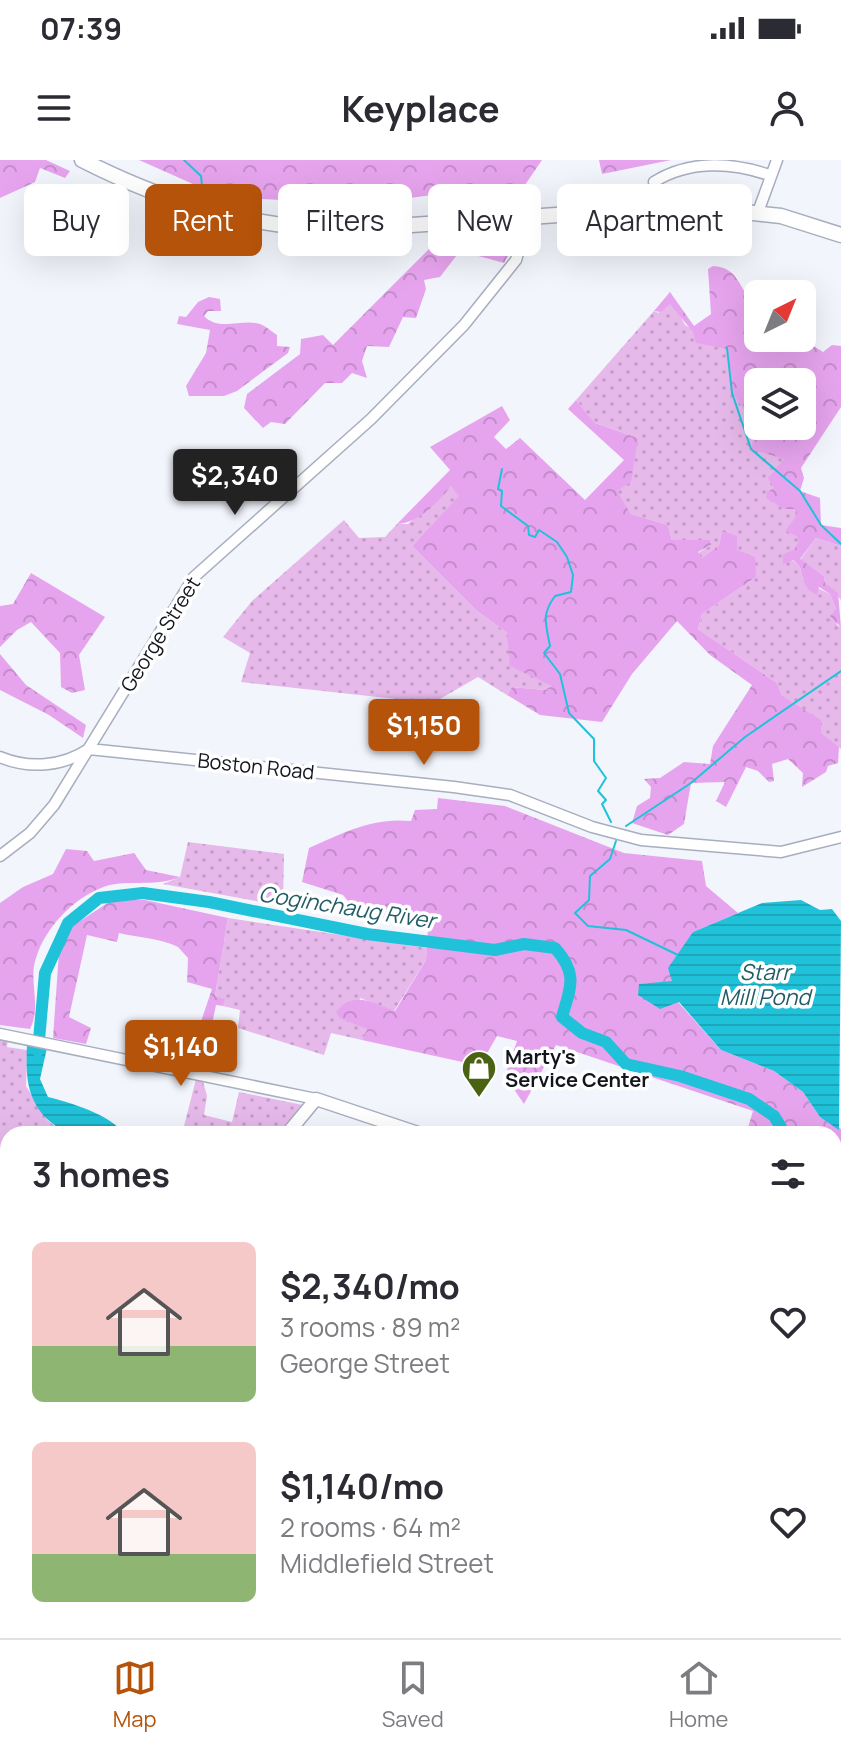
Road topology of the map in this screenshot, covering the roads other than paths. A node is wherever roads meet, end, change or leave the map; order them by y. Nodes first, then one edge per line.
1 (82, 160) edge
2 (777, 160) edge
3 (769, 175) junction
4 (654, 182) dead end
5 (758, 212) junction
6 (541, 216) edge
7 (428, 224) edge
8 (841, 235) edge
9 (517, 256) edge
10 (89, 749) junction
11 (0, 757) edge
12 (841, 837) edge
13 (0, 856) edge
14 (0, 1034) edge
15 (316, 1099) junction
16 (294, 1126) edge
17 (392, 1126) edge

1 - 7 highway
2 - 3 street
3 - 4 street
3 - 5 street
5 - 6 highway
5 - 8 highway
9 - 10 street, George Street
10 - 11 street, Boston Road
10 - 12 street, Boston Road
10 - 13 street, George Street
14 - 15 street
15 - 16 main road
15 - 17 main road

